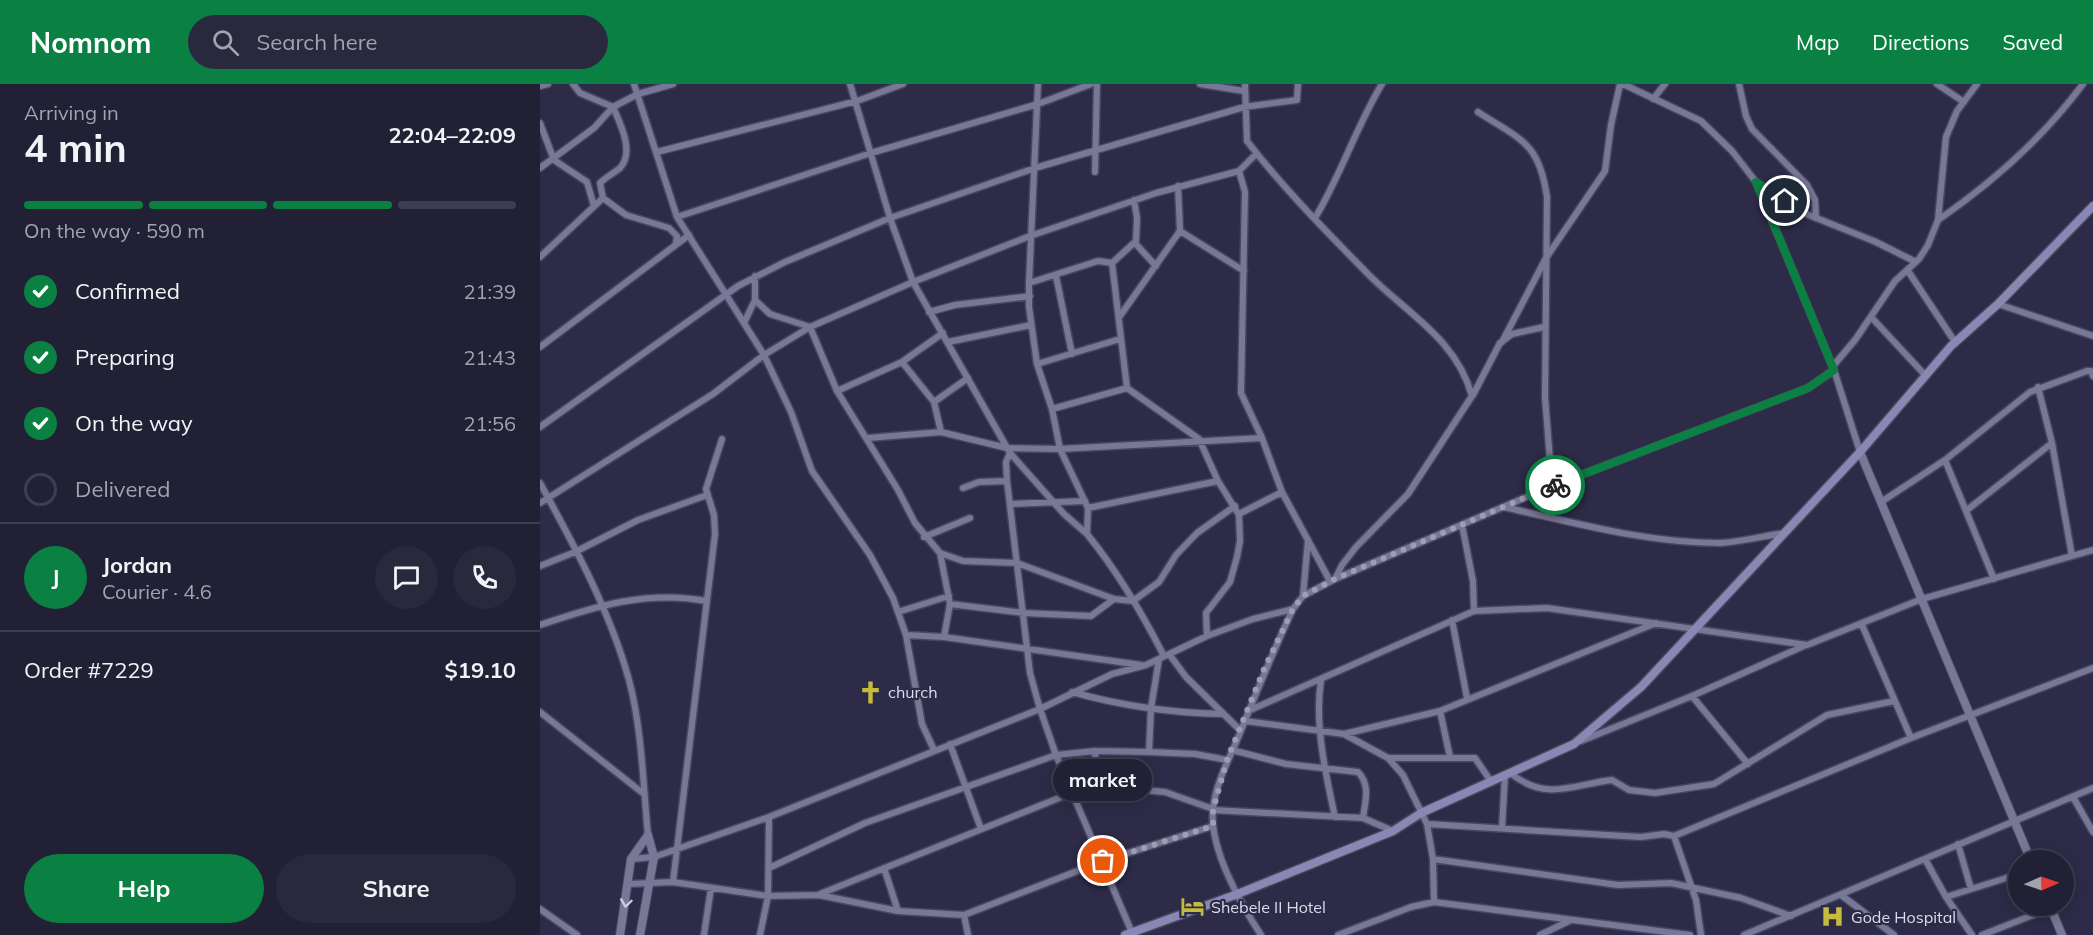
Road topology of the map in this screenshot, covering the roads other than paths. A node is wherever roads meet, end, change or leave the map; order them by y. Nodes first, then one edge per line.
1 (548, 84) edge
2 (573, 84) edge
3 (634, 84) edge
4 (673, 84) edge
5 (850, 84) edge
6 (903, 84) edge
7 (1038, 84) edge
8 (1091, 84) edge
9 (1097, 84) edge
10 (1200, 84) edge
11 (1298, 84) edge
12 (1382, 84) edge
13 (1621, 84) edge
14 (1642, 84) edge
15 (1665, 84) edge
16 (1739, 84) edge
17 (1937, 84) edge
18 (1977, 84) edge
19 (2082, 84) edge
20 (540, 86) edge
21 (1245, 88) edge
22 (1637, 91) junction
23 (638, 94) junction
24 (1653, 99) junction
25 (857, 101) junction
26 (1964, 102) junction
27 (1038, 104) junction
28 (613, 107) junction
29 (1244, 107) junction
30 (1478, 112) dead end
31 (540, 123) edge
32 (1096, 150) junction
33 (657, 152) junction
34 (871, 153) junction
35 (1256, 154) junction
36 (554, 160) junction
37 (540, 168) edge
38 (1035, 168) junction
39 (1239, 171) junction
40 (1095, 172) dead end
41 (1756, 182) junction
42 (1179, 186) junction
43 (603, 198) junction
44 (1134, 200) junction
45 (594, 206) junction
46 (2093, 206) edge
47 (677, 217) junction
48 (890, 218) junction
49 (1315, 218) junction
50 (1816, 218) junction
51 (1938, 220) junction
52 (1180, 231) junction
53 (689, 235) junction
54 (1030, 236) junction
55 (676, 243) junction
56 (1136, 243) junction
57 (540, 257) edge
58 (1546, 258) junction
59 (1916, 262) junction
60 (1112, 263) junction
61 (1156, 266) junction
62 (1244, 271) junction
63 (1908, 271) junction
64 (755, 276) junction
65 (1056, 276) junction
66 (913, 282) junction
67 (1029, 283) junction
68 (727, 295) junction
69 (1030, 296) junction
70 (755, 300) junction
71 (1998, 304) junction
72 (929, 312) junction
73 (1120, 316) junction
74 (1872, 318) junction
75 (744, 322) junction
76 (1031, 325) junction
77 (810, 327) junction
78 (1544, 327) junction
79 (942, 333) junction
80 (2093, 336) edge
81 (1120, 339) junction
82 (948, 342) junction
83 (1502, 342) junction
84 (1955, 342) junction
85 (540, 347) edge
86 (1072, 354) junction
87 (764, 355) junction
88 (902, 362) junction
89 (1037, 364) junction
90 (1833, 368) junction
91 (1925, 375) junction
92 (2093, 376) edge
93 (968, 378) junction
94 (2038, 387) junction
95 (1127, 388) junction
96 (837, 391) junction
97 (1472, 396) junction
98 (934, 402) junction
99 (1052, 409) junction
100 (540, 427) edge
101 (941, 432) junction
102 (868, 438) junction
103 (1262, 438) junction
104 (722, 439) dead end
105 (1199, 440) junction
106 (2052, 443) junction
107 (1060, 449) junction
108 (1009, 451) junction
109 (1860, 452) junction
110 (1945, 460) junction
111 (1007, 481) junction
112 (1218, 481) junction
113 (540, 483) edge
114 (1552, 486) junction
115 (963, 488) dead end
116 (1282, 492) junction
117 (707, 495) junction
118 (549, 500) junction
119 (1881, 502) junction
120 (540, 503) edge
121 (1011, 504) junction
122 (1055, 504) junction
123 (1086, 504) junction
124 (1234, 506) junction
125 (1503, 507) junction
126 (1967, 510) junction
127 (1239, 514) junction
128 (970, 518) dead end
129 (1462, 525) junction
130 (1784, 533) junction
131 (1087, 534) junction
132 (924, 537) junction
133 (1308, 540) junction
134 (2093, 550) edge
135 (575, 552) junction
136 (940, 553) junction
137 (2072, 556) junction
138 (1017, 563) junction
139 (540, 566) edge
140 (1994, 579) junction
141 (1332, 580) junction
142 (949, 596) junction
143 (1303, 596) junction
144 (1114, 599) junction
145 (1922, 599) junction
146 (1134, 601) junction
147 (706, 602) junction
148 (601, 604) junction
149 (950, 604) junction
150 (1293, 609) junction
151 (1474, 611) junction
152 (898, 612) junction
153 (1024, 613) junction
154 (1452, 620) junction
155 (1657, 623) junction
156 (540, 625) edge
157 (1862, 625) junction
158 (1694, 627) junction
159 (906, 635) junction
160 (1207, 636) junction
161 (944, 637) junction
162 (1807, 645) junction
163 (1027, 650) junction
164 (1164, 656) junction
165 (1146, 665) junction
166 (2093, 668) edge
167 (1321, 681) junction
168 (1072, 692) junction
169 (1692, 696) junction
170 (1467, 698) junction
171 (1894, 701) junction
172 (1151, 708) junction
173 (1040, 709) junction
174 (1248, 711) junction
175 (1440, 711) junction
176 (540, 712) edge
177 (1223, 714) junction
178 (1970, 715) junction
179 (1245, 721) junction
180 (1241, 731) junction
181 (1321, 732) junction
182 (1344, 734) junction
183 (1911, 738) junction
184 (950, 744) junction
185 (1574, 744) junction
186 (934, 750) junction
187 (1232, 750) junction
188 (1095, 751) junction
189 (1149, 752) junction
190 (1056, 755) junction
191 (1450, 757) junction
192 (1388, 758) junction
193 (1227, 760) junction
194 (1748, 764) junction
195 (1325, 769) junction
196 (1507, 774) junction
197 (1490, 780) junction
198 (2093, 788) edge
199 (966, 789) junction
200 (1097, 790) junction
201 (1074, 792) junction
202 (644, 794) junction
203 (2073, 797) junction
204 (1213, 810) junction
205 (1421, 813) junction
206 (770, 817) junction
207 (1335, 817) junction
208 (1363, 818) junction
209 (2014, 820) junction
210 (1427, 824) junction
211 (2091, 824) edge
212 (1213, 826) junction
213 (1503, 827) junction
214 (981, 829) junction
215 (1393, 831) junction
216 (2093, 832) edge
217 (648, 835) junction
218 (1674, 836) junction
219 (1958, 844) junction
220 (678, 850) junction
221 (2026, 850) edge
222 (654, 857) junction
223 (631, 859) junction
224 (1433, 859) junction
225 (1925, 859) junction
226 (1103, 861) junction
227 (769, 868) junction
228 (884, 868) junction
229 (2008, 877) edge
230 (673, 882) junction
231 (651, 883) junction
232 (628, 884) junction
233 (1691, 887) junction
234 (711, 888) junction
235 (1971, 889) junction
236 (819, 895) junction
237 (1235, 895) junction
238 (1841, 895) junction
239 (768, 896) junction
240 (1946, 897) junction
241 (1434, 902) junction
242 (540, 909) edge
243 (898, 911) junction
244 (964, 915) junction
245 (1791, 916) junction
246 (2028, 916) edge
247 (2054, 916) edge
248 (1570, 920) junction
249 (1655, 931) junction
250 (1130, 934) edge
251 (578, 935) edge
252 (620, 935) edge
253 (640, 935) edge
254 (704, 935) edge
255 (760, 935) edge
256 (968, 935) edge
257 (1261, 935) edge
258 (1338, 935) edge
259 (1540, 935) edge
260 (1644, 935) edge
261 (1690, 935) edge
262 (1701, 935) edge
263 (1744, 935) edge
264 (1894, 935) edge
265 (1972, 935) edge
266 (1982, 935) edge
267 (2062, 935) edge

1 - 20 street
2 - 28 street
3 - 23 street
4 - 23 street
5 - 25 street
6 - 25 street
7 - 27 street
8 - 27 street
9 - 32 street
10 - 21 street
11 - 29 street
12 - 49 street
13 - 22 street
13 - 58 street
14 - 22 street
15 - 24 street
16 - 50 street
17 - 26 street
18 - 26 street
19 - 51 street
21 - 29 street
22 - 24 street
23 - 28 street
23 - 33 street
24 - 41 street
25 - 33 street
25 - 34 street
26 - 51 street
27 - 34 street
27 - 38 street
28 - 36 street
28 - 43 street
29 - 32 street
29 - 35 street
30 - 58 street
31 - 36 street
32 - 38 street
32 - 40 street
33 - 47 street
34 - 47 street
34 - 48 street
35 - 39 street
35 - 49 street
36 - 37 street
36 - 45 street
38 - 48 street
38 - 54 street
39 - 42 street
39 - 62 street
41 - 50 street
41 - 90 street
42 - 44 street
42 - 52 street
43 - 45 street
43 - 55 street
44 - 54 street
44 - 56 street
45 - 57 street
46 - 71 main road
47 - 53 street
48 - 64 street
48 - 66 street
49 - 97 street
50 - 59 street
51 - 59 street
52 - 61 street
52 - 62 street
53 - 55 street
53 - 68 street
54 - 66 street
54 - 67 street
55 - 85 street
56 - 60 street
56 - 61 street
58 - 78 street
58 - 83 street
59 - 63 street
60 - 65 street
60 - 73 street
61 - 73 street
62 - 103 street
63 - 74 street
63 - 84 street
64 - 68 street
64 - 70 street
65 - 67 street
65 - 86 street
66 - 72 street
66 - 77 street
67 - 69 street
68 - 75 street
68 - 100 street
69 - 72 street
69 - 76 street
70 - 75 street
70 - 77 street
71 - 80 street
71 - 84 main road
72 - 79 street
73 - 81 street
74 - 90 street
74 - 91 street
75 - 87 street
76 - 82 street
76 - 89 street
77 - 87 street
77 - 96 street
78 - 83 street
78 - 114 street
79 - 82 street
79 - 88 street
81 - 86 street
81 - 95 street
82 - 93 street
83 - 97 street
84 - 91 main road
86 - 89 street
87 - 118 street
87 - 152 street
88 - 96 street
88 - 98 street
89 - 99 street
90 - 109 street
90 - 114 street
91 - 109 main road
92 - 94 street
93 - 98 street
93 - 108 street
94 - 106 street
94 - 110 street
95 - 99 street
95 - 105 street
96 - 102 street
97 - 141 street
98 - 101 street
99 - 107 street
101 - 102 street
101 - 108 street
102 - 132 street
103 - 105 street
103 - 116 street
104 - 117 street
105 - 107 street
105 - 112 street
106 - 126 street
106 - 137 street
107 - 108 street
107 - 123 street
108 - 111 street
108 - 122 street
109 - 119 street
109 - 130 main road
110 - 119 street
110 - 126 street
111 - 115 street
111 - 121 street
112 - 123 street
112 - 124 street
113 - 118 street
114 - 125 street
116 - 127 street
116 - 133 street
117 - 135 street
117 - 147 street
118 - 120 street
118 - 135 street
119 - 145 street
121 - 122 street
121 - 138 street
122 - 123 street
122 - 131 street
123 - 131 street
124 - 127 street
124 - 146 street
125 - 129 street
125 - 130 street
126 - 140 street
127 - 160 street
128 - 132 street
129 - 141 street
129 - 151 street
130 - 158 main road
131 - 146 street
132 - 136 street
133 - 141 street
133 - 143 street
134 - 137 street
135 - 139 street
135 - 148 street
136 - 138 street
136 - 142 street
137 - 140 street
138 - 144 street
138 - 153 street
140 - 145 street
141 - 143 street
142 - 149 street
142 - 152 street
143 - 150 street
144 - 146 street
144 - 153 street
145 - 157 street
145 - 178 street
146 - 164 street
147 - 148 street
147 - 220 street
148 - 156 street
148 - 202 street
149 - 153 street
149 - 161 street
150 - 160 street
150 - 174 street
151 - 154 street
151 - 155 street
152 - 159 street
153 - 163 street
154 - 167 street
154 - 170 street
155 - 158 street
155 - 170 street
157 - 162 street
157 - 171 street
158 - 162 street
158 - 185 main road
159 - 161 street
159 - 186 street
160 - 164 street
161 - 163 street
162 - 169 street
163 - 165 street
163 - 173 street
164 - 165 street
164 - 172 street
164 - 177 street
165 - 168 street
166 - 178 street
167 - 174 street
167 - 181 street
168 - 172 street
168 - 173 street
169 - 185 street
169 - 194 street
170 - 175 street
171 - 183 street
171 - 194 street
172 - 177 street
172 - 189 street
173 - 184 street
173 - 190 street
174 - 179 street
175 - 182 street
175 - 191 street
176 - 202 street
177 - 180 street
178 - 183 street
178 - 209 street
179 - 180 street
179 - 181 street
180 - 187 street
181 - 182 street
181 - 195 street
182 - 192 street
183 - 218 street
184 - 186 street
184 - 199 street
185 - 196 main road
186 - 206 street
187 - 193 street
187 - 195 street
188 - 189 street
188 - 190 street
188 - 200 street
189 - 193 street
190 - 199 street
190 - 201 street
191 - 192 street
191 - 197 street
192 - 205 street
193 - 204 street
194 - 196 street
195 - 207 street
195 - 208 street
196 - 197 main road
196 - 213 street
197 - 205 main road
198 - 203 street
199 - 214 street
199 - 227 street
200 - 201 street
200 - 204 street
201 - 214 street
201 - 226 street
202 - 217 street
203 - 209 street
203 - 211 street
204 - 207 street
204 - 212 street
205 - 210 street
205 - 215 main road
206 - 220 street
206 - 227 street
207 - 208 street
208 - 215 street
209 - 219 street
209 - 221 street
210 - 213 street
210 - 224 street
211 - 216 street
212 - 226 street
212 - 237 street
213 - 218 street
214 - 228 street
215 - 237 main road
217 - 222 street
217 - 223 street
218 - 233 street
219 - 225 street
219 - 235 street
220 - 222 street
220 - 230 street
222 - 223 street
222 - 231 street
223 - 232 street
224 - 233 street
224 - 241 street
225 - 238 street
225 - 240 street
226 - 244 street
226 - 250 street
227 - 239 street
228 - 236 street
228 - 243 street
229 - 235 street
230 - 231 street
230 - 234 street
231 - 232 street
231 - 253 street
232 -> 252 street
233 - 245 street
233 - 262 street
234 - 239 street
234 - 254 street
235 - 240 street
236 - 239 street
236 - 243 street
237 - 250 main road
237 - 257 street
238 - 245 street
238 - 264 street
239 - 255 street
240 - 265 street
241 - 248 street
241 - 258 street
242 - 251 street
243 - 244 street
244 - 256 street
245 - 263 street
246 - 266 street
247 - 267 street
248 - 249 street
248 - 259 street
249 - 260 street
249 - 261 street

